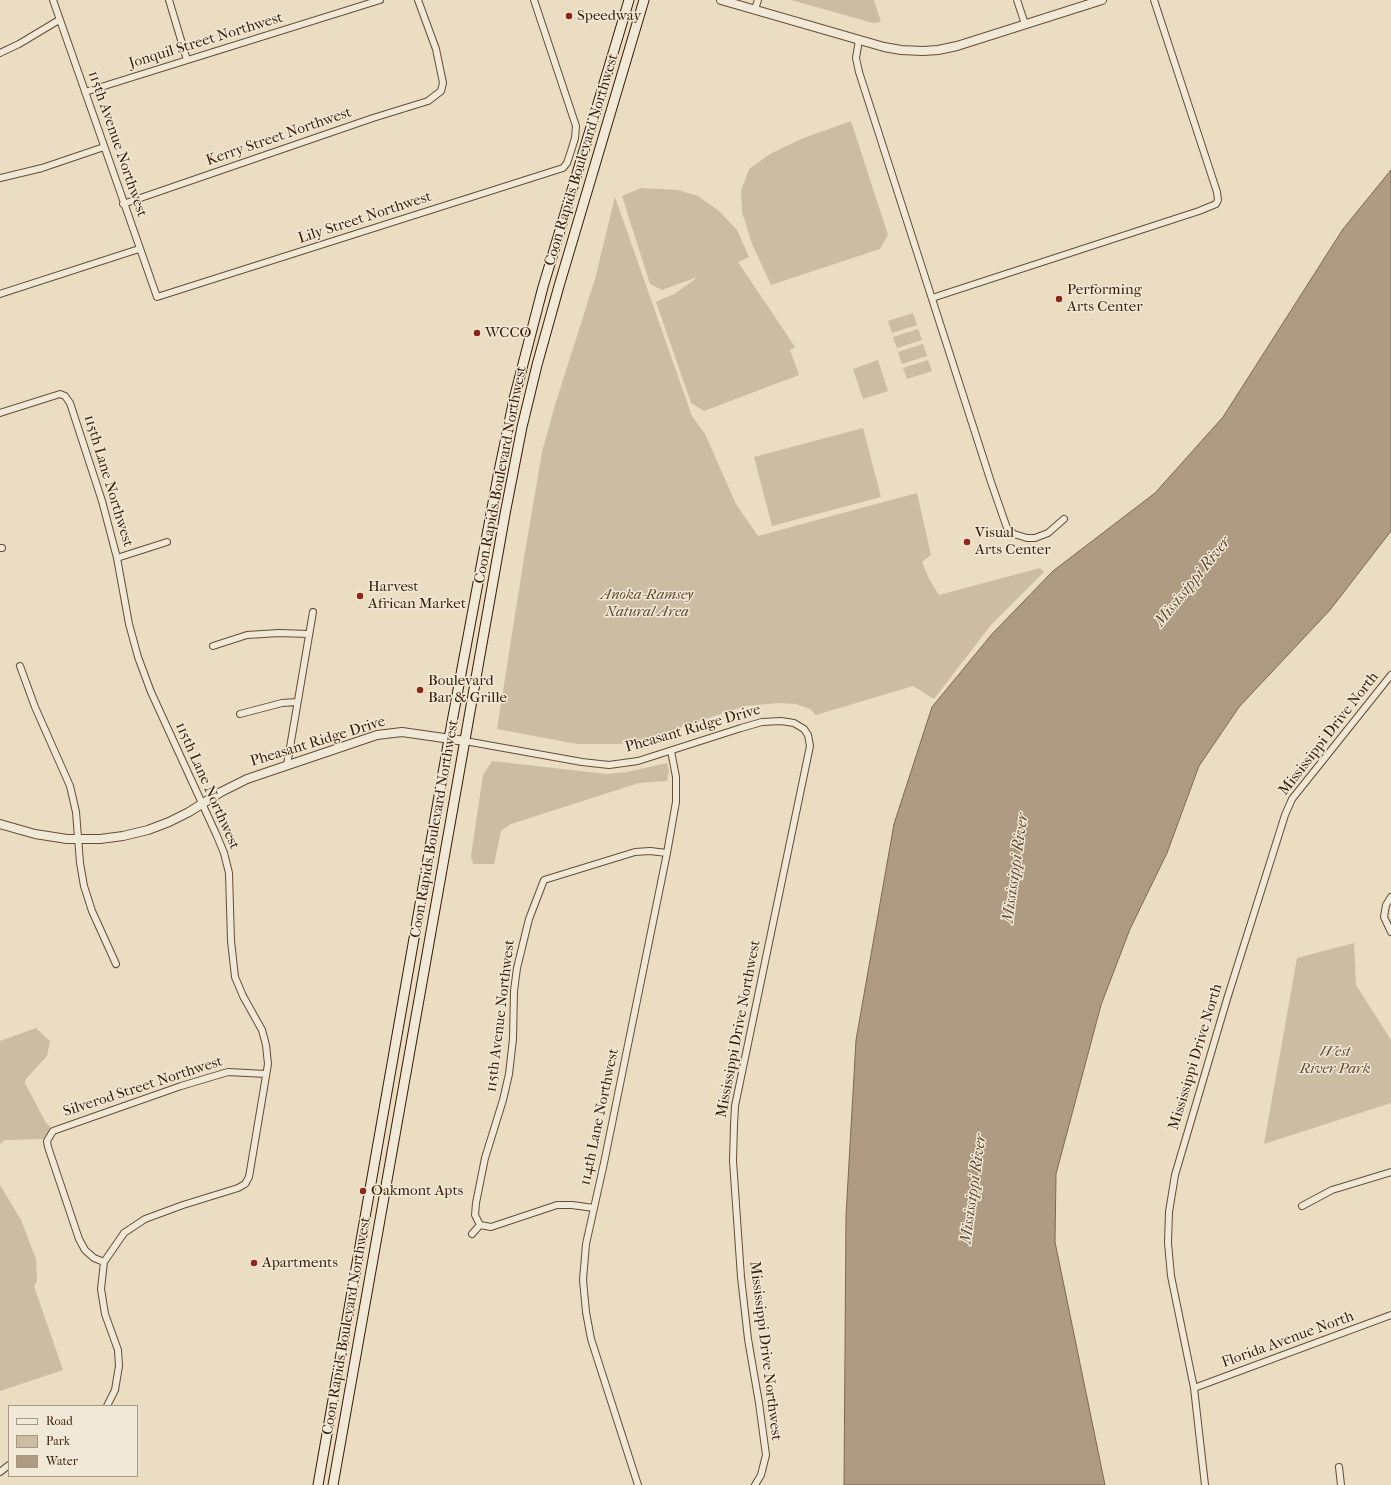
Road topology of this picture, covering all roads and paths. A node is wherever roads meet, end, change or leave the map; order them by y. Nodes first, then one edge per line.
1 (53, 0) edge
2 (169, 0) edge
3 (380, 0) edge
4 (418, 0) edge
5 (534, 0) edge
6 (629, 0) edge
7 (644, 0) edge
8 (721, 0) edge
9 (758, 0) edge
10 (1016, 0) edge
11 (1102, 0) edge
12 (1154, 0) edge
13 (755, 9) junction
14 (59, 20) junction
15 (1025, 24) junction
16 (859, 40) junction
17 (0, 53) edge
18 (187, 60) junction
19 (85, 92) junction
20 (104, 147) junction
21 (0, 178) edge
22 (123, 204) junction
23 (139, 249) junction
24 (0, 294) edge
25 (157, 297) joint
26 (932, 298) junction
27 (0, 413) edge
28 (1064, 519) dead end
29 (167, 542) dead end
30 (117, 558) junction
31 (313, 612) dead end
32 (309, 634) junction
33 (213, 646) dead end
34 (20, 666) dead end
35 (1391, 675) edge
36 (297, 702) junction
37 (240, 714) dead end
38 (450, 738) junction
39 (465, 741) junction
40 (810, 746) joint
41 (671, 751) junction
42 (288, 765) junction
43 (202, 804) junction
44 (0, 824) edge
45 (78, 840) junction
46 (667, 854) junction
47 (1391, 897) edge
48 (1391, 932) edge
49 (116, 964) dead end
50 (266, 1074) junction
51 (1391, 1172) edge
52 (1302, 1206) dead end
53 (594, 1208) junction
54 (480, 1224) junction
55 (472, 1234) dead end
56 (104, 1262) junction
57 (1391, 1315) edge
58 (1194, 1388) junction
59 (108, 1405) edge
60 (8, 1466) edge
61 (1339, 1467) dead end
62 (0, 1472) edge
63 (318, 1485) edge
64 (334, 1485) edge
65 (638, 1485) edge
66 (755, 1485) edge
67 (1206, 1485) edge
68 (1341, 1485) edge

1 - 14 street, 115th Avenue Northwest
2 - 18 street
3 - 18 street, Jonquil Street Northwest
4 - 22 street, Kerry Street Northwest
5 - 25 street, Lily Street Northwest
6 - 38 main road, Coon Rapids Boulevard Northwest
7 - 39 main road, Coon Rapids Boulevard Northwest
8 - 13 street
9 - 13 street
10 - 15 street
11 - 15 street
12 - 26 street
13 - 16 street
14 - 17 street
14 - 19 street, 115th Avenue Northwest
15 - 16 street
16 - 26 street
18 - 19 street, Jonquil Street Northwest
19 - 20 street, 115th Avenue Northwest
20 - 21 street
20 - 22 street, 115th Avenue Northwest
22 - 23 street, 115th Avenue Northwest
23 - 24 street
23 - 25 street, 115th Avenue Northwest
26 - 28 street
27 - 30 street, 115th Lane Northwest
29 - 30 street
30 - 43 street, 115th Lane Northwest
31 - 32 street
32 - 33 street
32 - 36 street
34 - 45 street
35 - 58 street, Mississippi Drive North
36 - 37 street
36 - 42 street
38 - 39 street, Pheasant Ridge Drive
38 - 42 street, Pheasant Ridge Drive
38 - 63 main road, Coon Rapids Boulevard Northwest
39 - 41 street, Pheasant Ridge Drive
39 - 64 main road, Coon Rapids Boulevard Northwest
40 - 41 street, Pheasant Ridge Drive
40 - 66 street, Mississippi Drive Northwest
41 - 46 street, 114th Lane Northwest
42 - 43 street, Pheasant Ridge Drive
43 - 45 street, Pheasant Ridge Drive
43 - 50 street, 115th Lane Northwest
44 - 45 street, Pheasant Ridge Drive
45 - 49 street
46 - 53 street, 114th Lane Northwest
46 - 54 street, 115th Avenue Northwest
47 - 48 street
50 - 56 street, 115th Lane Northwest
50 - 56 street, Silverod Street Northwest
51 - 52 street
53 - 54 street
53 - 65 street, 114th Lane Northwest
54 - 55 street
56 - 59 street
57 - 58 street, Florida Avenue North
58 - 67 street, Mississippi Drive North
60 - 62 street
61 - 68 street

